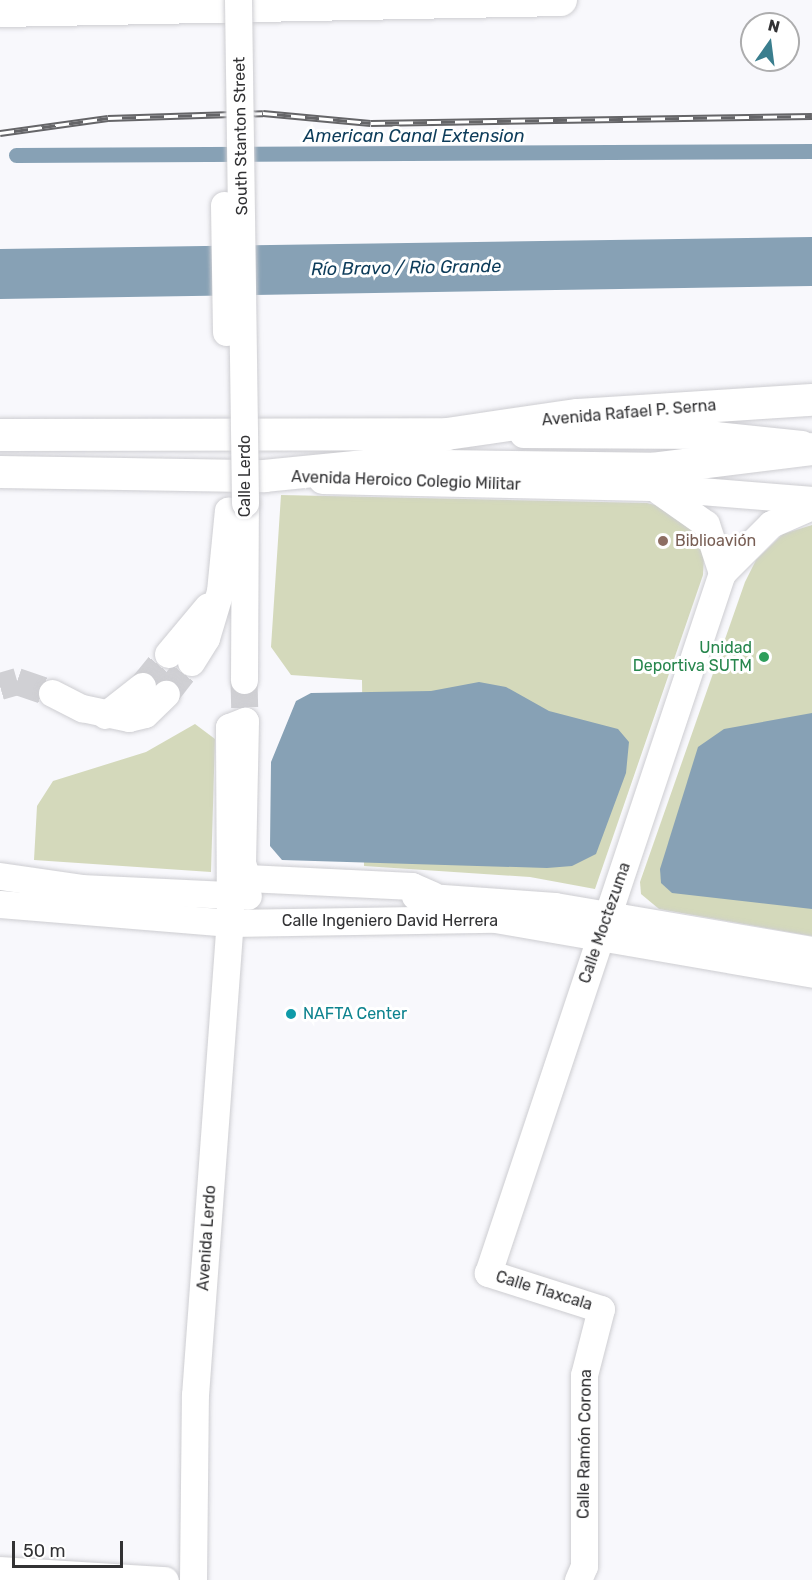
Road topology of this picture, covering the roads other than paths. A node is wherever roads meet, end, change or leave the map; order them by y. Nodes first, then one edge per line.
1 (221, 0) edge
2 (238, 0) edge
3 (561, 0) edge
4 (0, 11) edge
5 (235, 271) junction
6 (812, 400) edge
7 (447, 434) junction
8 (0, 435) edge
9 (812, 448) edge
10 (0, 472) edge
11 (264, 476) junction
12 (651, 487) junction
13 (812, 500) edge
14 (237, 503) junction
15 (812, 506) edge
16 (722, 573) junction
17 (180, 658) tunnel mouth
18 (244, 680) tunnel mouth
19 (154, 690) tunnel mouth
20 (52, 693) tunnel mouth
21 (0, 876) edge
22 (432, 895) junction
23 (231, 896) junction
24 (349, 898) junction
25 (0, 904) edge
26 (380, 918) junction
27 (230, 924) junction
28 (607, 926) junction
29 (812, 950) edge
30 (812, 974) edge
31 (488, 1273) joint
32 (601, 1309) joint
33 (0, 1570) edge
34 (165, 1580) edge
35 (194, 1580) edge
36 (578, 1580) edge

1 - 5 main road, South Stanton Street, bridge
2 - 5 main road, South Stanton Street, bridge
3 - 4 highway
5 - 14 main road, bridge
6 - 7 highway, Avenida Rafael P. Serna
7 - 8 highway
7 - 9 main road
9 - 11 highway
10 - 11 highway, Avenida Heroico Colegio Militar
11 - 12 main road, Avenida Heroico Colegio Militar
12 - 13 main road, Avenida Heroico Colegio Militar
12 - 16 main road
14 - 17 main road
14 - 18 main road, Calle Lerdo
15 - 16 main road, Calle Moctezuma
16 - 28 main road, Calle Moctezuma
19 - 20 main road
21 - 23 main road, Calle Ingeniero David Herrera
22 - 23 main road, Avenida Lerdo
22 - 24 main road, Calle Ingeniero David Herrera
22 - 28 main road, Calle Ingeniero David Herrera
23 - 24 main road, Calle Ingeniero David Herrera
23 - 27 main road, Avenida Lerdo
24 - 26 main road
25 - 27 main road, Calle Ingeniero David Herrera
26 - 27 main road, Calle Ingeniero David Herrera
26 - 28 main road, Calle Ingeniero David Herrera
27 - 35 main road, Avenida Lerdo
28 - 29 main road, Calle Ingeniero David Herrera
28 - 30 main road, Calle Ingeniero David Herrera
28 - 31 main road, Calle Moctezuma
31 - 32 main road, Calle Tlaxcala
32 - 36 main road, Calle Ramón Corona
33 - 34 main road

